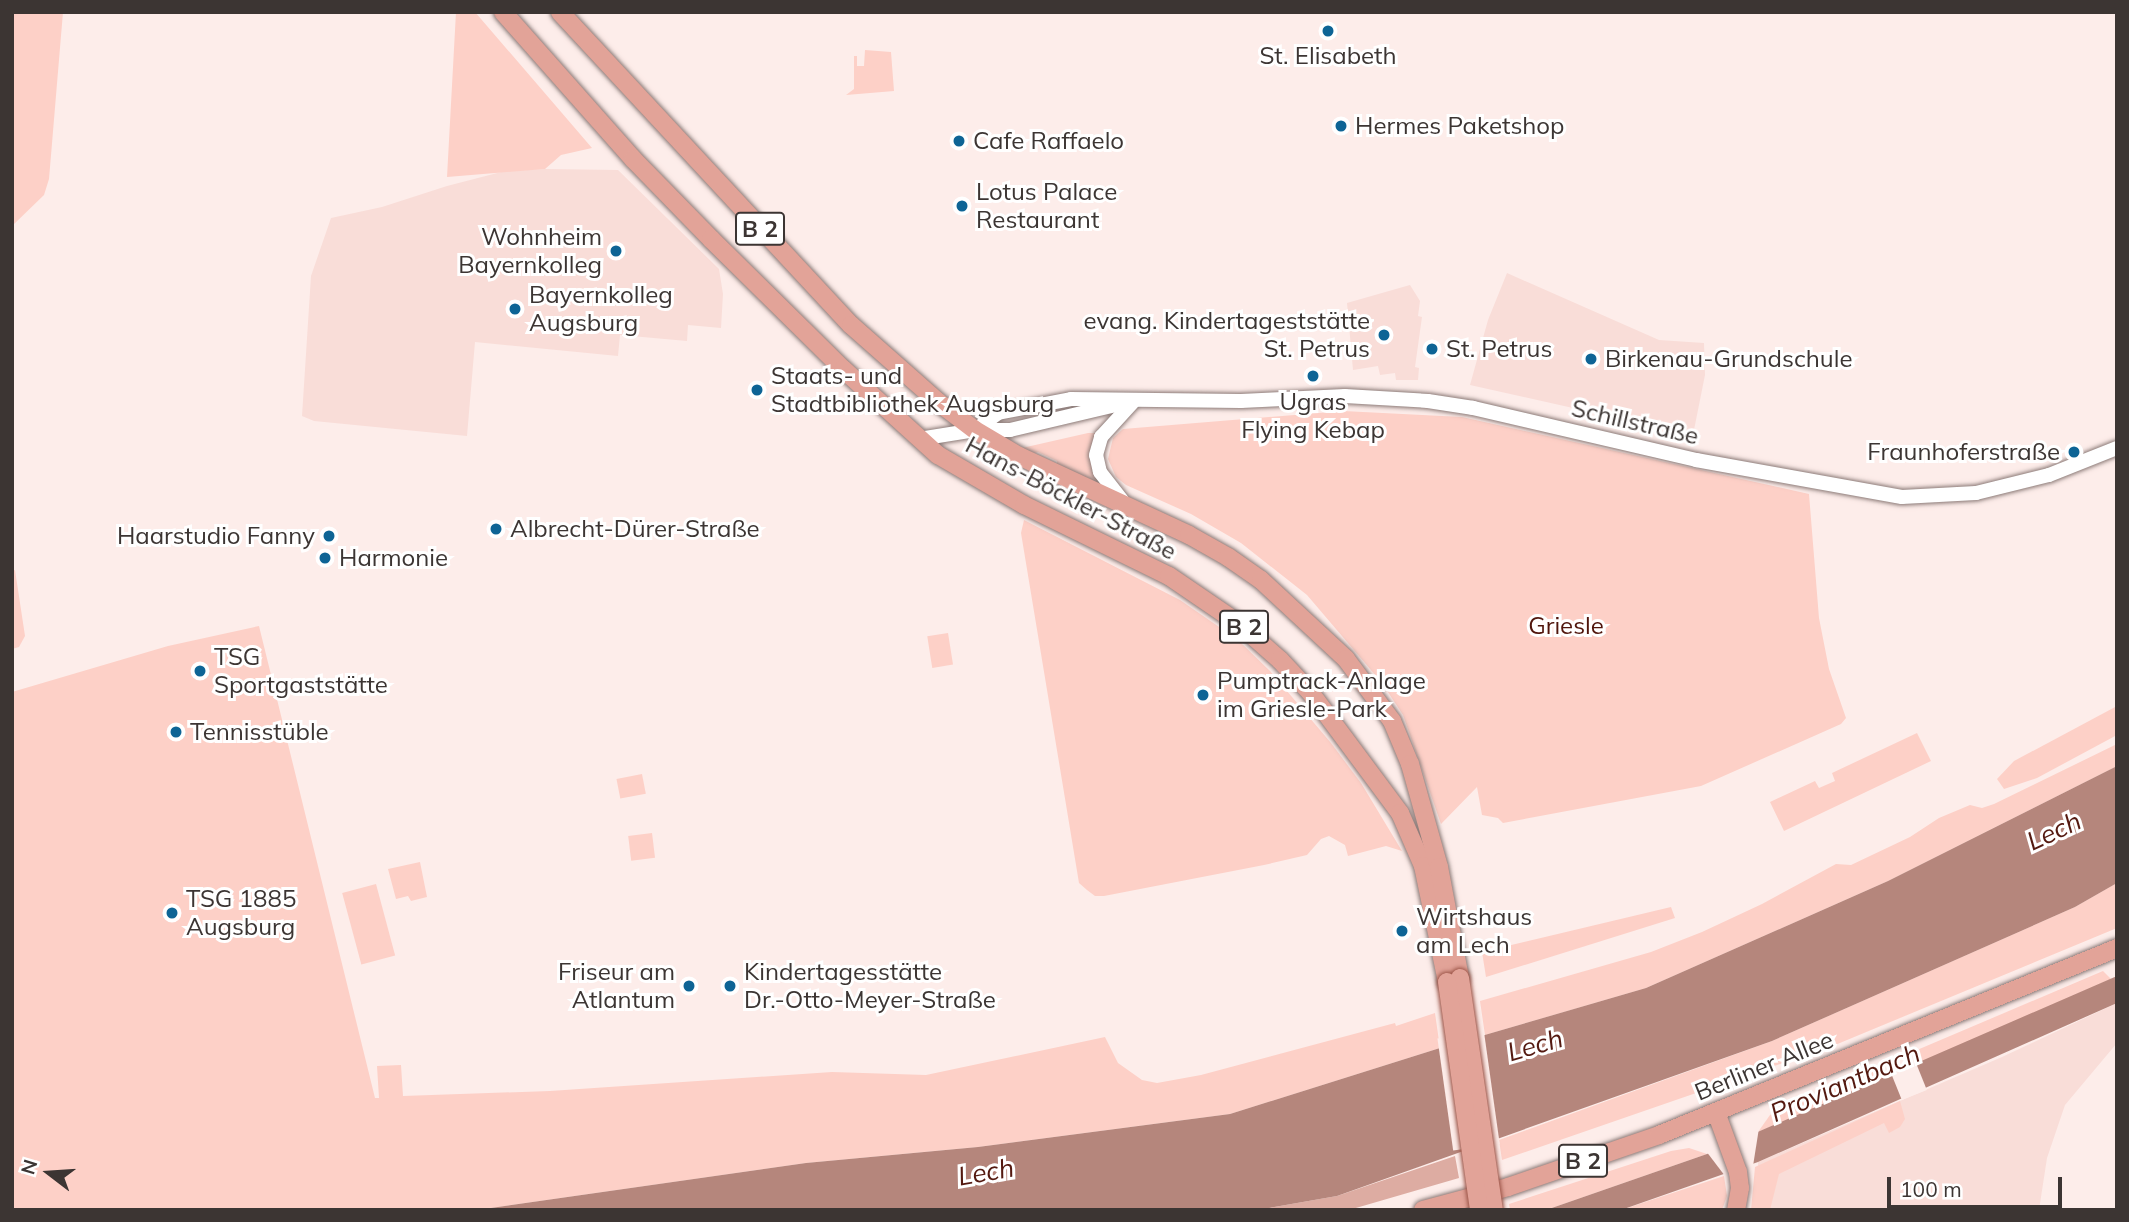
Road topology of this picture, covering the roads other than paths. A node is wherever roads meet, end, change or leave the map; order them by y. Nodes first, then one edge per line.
1 (503, 12) edge
2 (560, 12) edge
3 (1135, 400) junction
4 (975, 430) junction
5 (919, 439) junction
6 (2117, 449) edge
7 (1128, 508) junction
8 (1447, 939) junction
9 (2117, 948) edge
10 (1453, 980) junction
11 (1716, 1112) junction
12 (1423, 1210) edge
13 (1479, 1210) edge
14 (1494, 1210) edge
15 (1736, 1210) edge

1 - 5 main road, Hans-Böckler-Straße / B 2
2 - 4 main road, Hans-Böckler-Straße / B 2
3 - 4 street, Schillstraße
3 - 6 street, Schillstraße
3 - 7 street
4 - 5 street, Schillstraße
4 - 7 main road, Hans-Böckler-Straße / B 2
5 - 8 main road, Hans-Böckler-Straße / B 2
7 - 8 main road, Hans-Böckler-Straße / B 2
8 - 10 main road, B 2
9 - 11 main road, Berliner Allee / B 2
10 - 13 main road, B 2, bridge
10 - 14 main road, B 2, bridge
11 - 12 main road, Berliner Allee / B 2
11 - 15 main road

